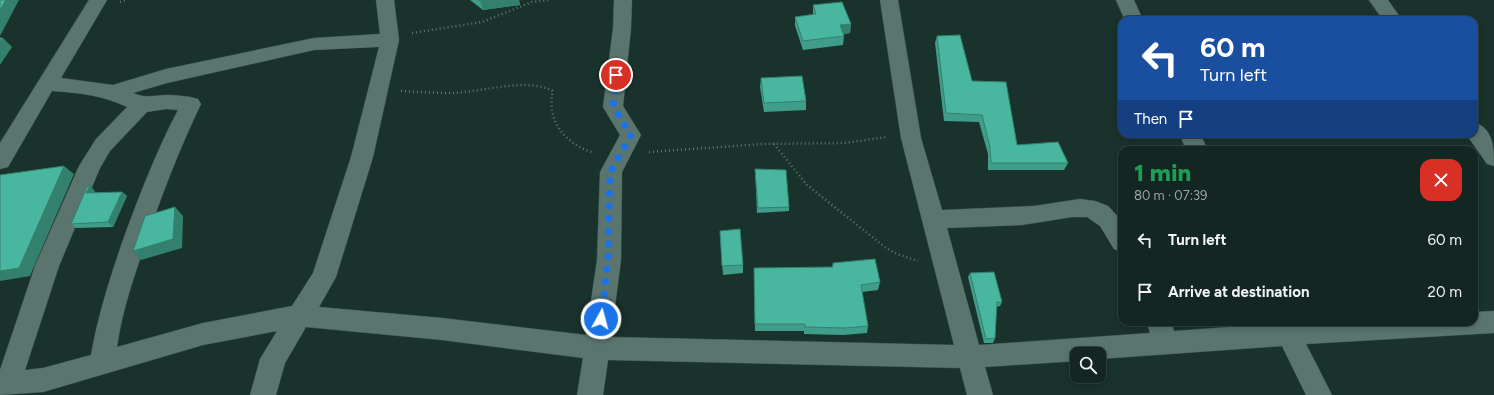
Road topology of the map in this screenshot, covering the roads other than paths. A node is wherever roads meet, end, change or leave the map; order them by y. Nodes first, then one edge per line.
1 (98, 0) edge
2 (385, 0) edge
3 (623, 0) edge
4 (889, 0) edge
5 (1125, 0) edge
6 (1378, 0) edge
7 (1132, 16) edge
8 (1390, 16) edge
9 (390, 38) junction
10 (47, 84) junction
11 (112, 92) junction
12 (140, 105) junction
13 (1478, 136) edge
14 (1494, 158) edge
15 (0, 162) edge
16 (933, 220) junction
17 (1118, 233) edge
18 (299, 316) junction
19 (1494, 322) edge
20 (1478, 323) edge
21 (1362, 326) edge
22 (1285, 328) edge
23 (1163, 332) edge
24 (597, 348) junction
25 (971, 357) junction
26 (102, 363) junction
27 (4, 384) edge
28 (263, 395) edge
29 (590, 395) edge
30 (980, 395) edge
31 (1319, 395) edge

1 - 10 street
2 - 9 street
3 - 24 street
4 - 16 street
5 - 7 street
6 - 8 street
9 - 11 street
9 - 18 street
10 - 11 street
10 - 15 street
11 - 12 street
12 - 26 street
12 - 27 street
13 - 14 street
16 - 17 street
16 - 25 street
18 - 24 street
18 - 26 street
18 - 28 street
19 - 20 street
21 - 22 street
22 - 23 street
22 - 31 street
23 - 25 street
24 - 25 street
24 - 29 street
25 - 30 street
26 - 27 street

